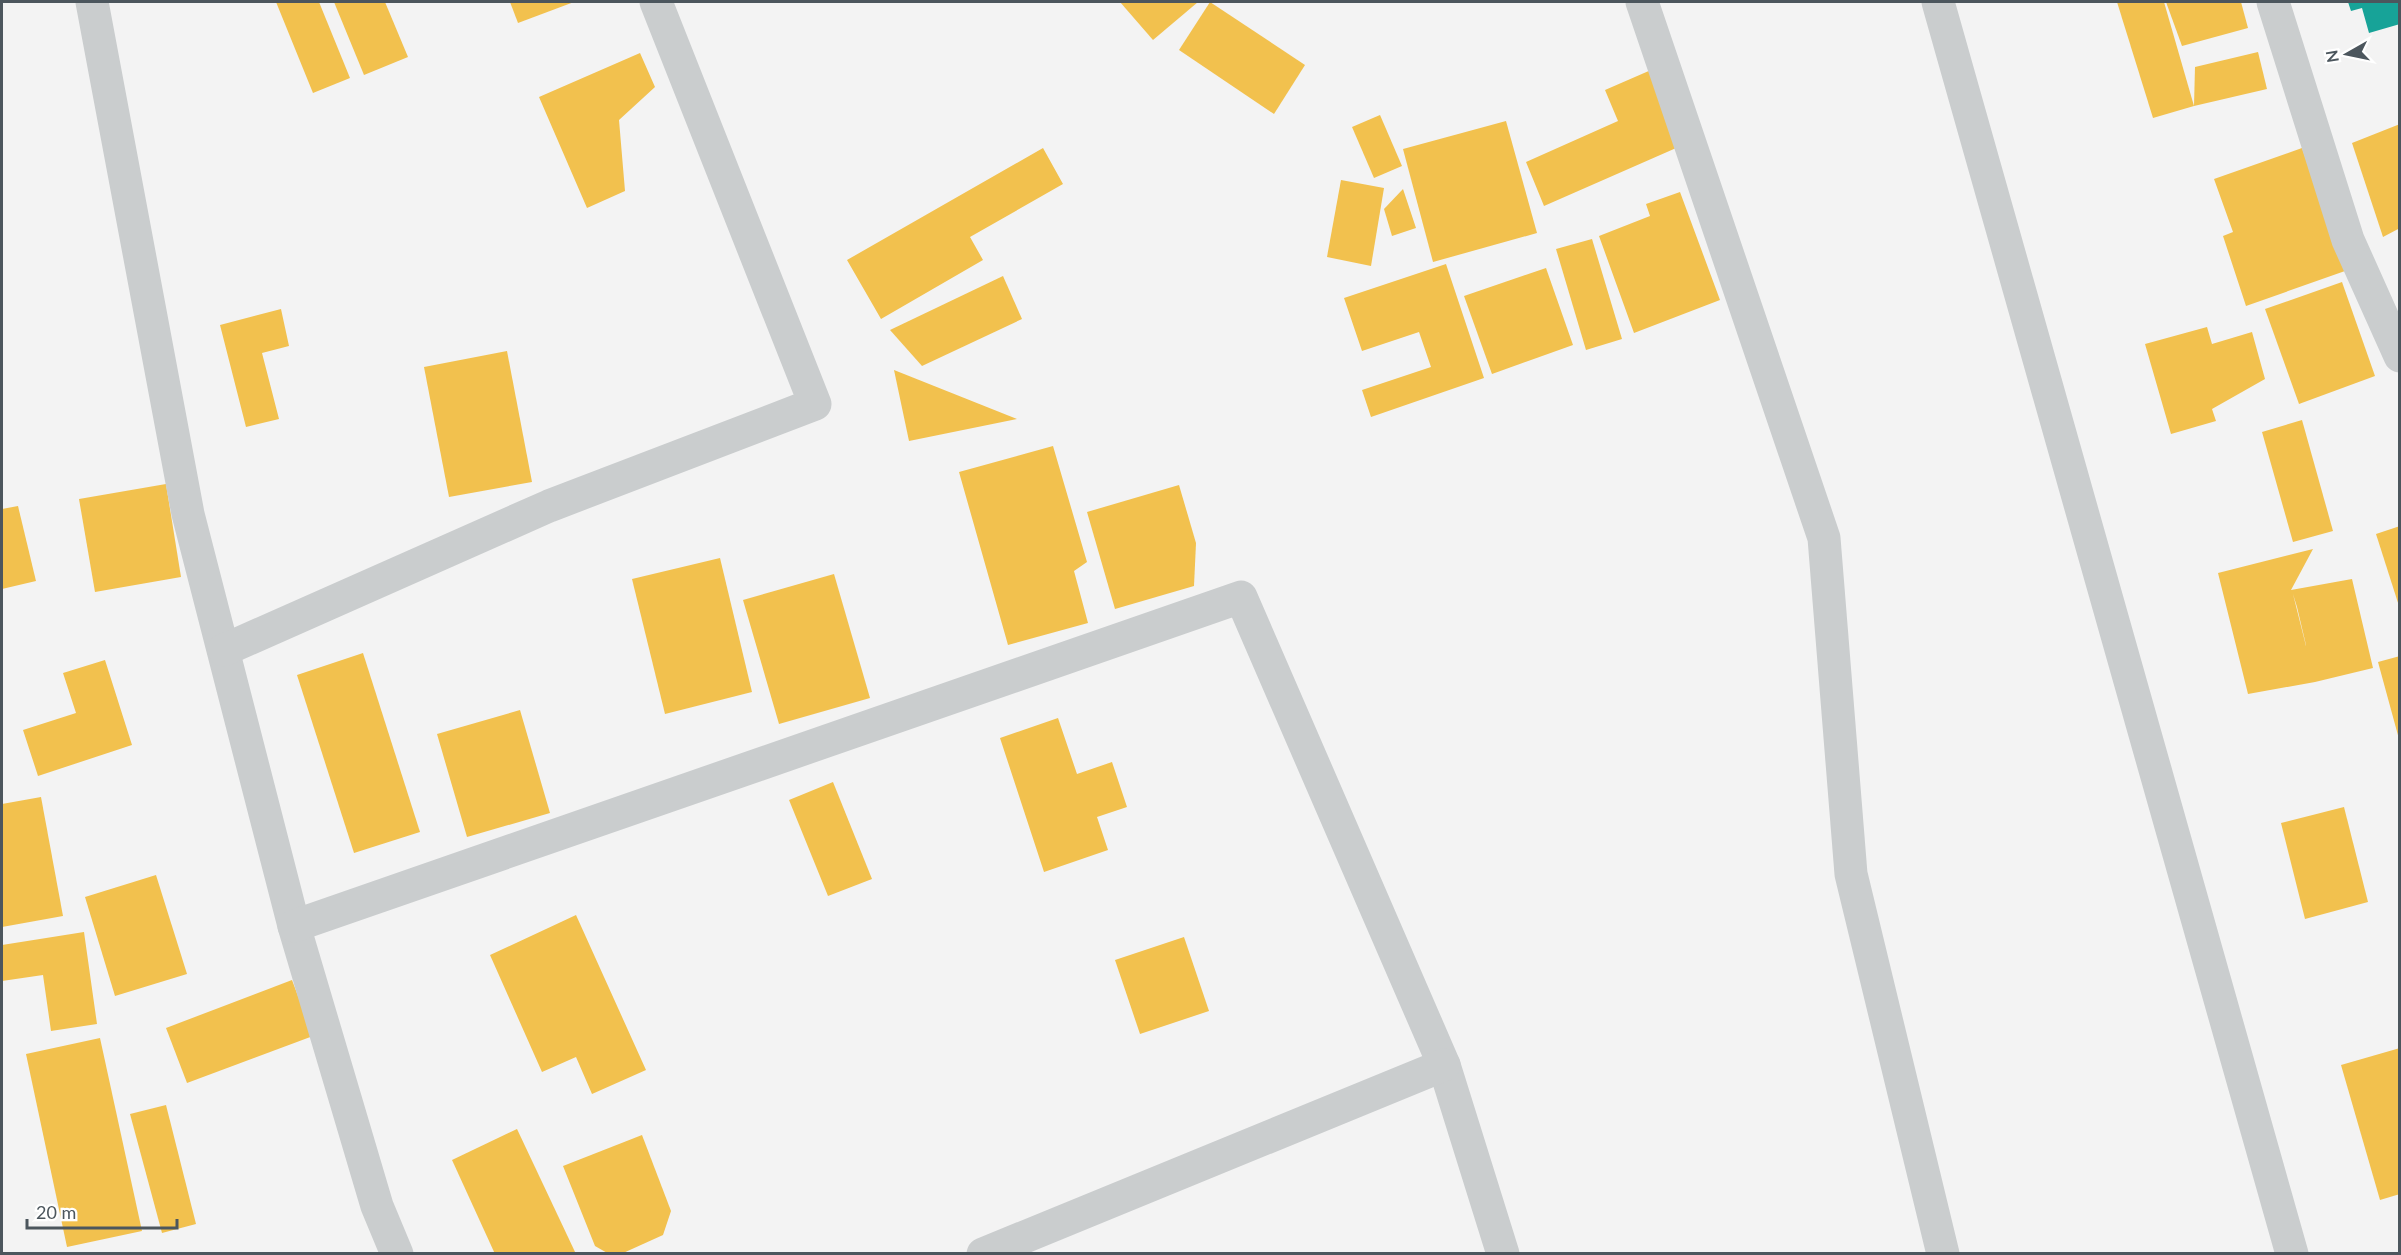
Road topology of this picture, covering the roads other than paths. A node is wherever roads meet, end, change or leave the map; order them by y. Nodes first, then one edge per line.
1 (93, 2) edge
2 (656, 2) edge
3 (1642, 2) edge
4 (1938, 2) edge
5 (2273, 2) edge
6 (2400, 357) edge
7 (224, 650) junction
8 (294, 926) junction
9 (1443, 1065) junction
10 (397, 1254) edge
11 (983, 1254) edge
12 (1503, 1254) edge
13 (1943, 1254) edge
14 (2292, 1254) edge

1 - 7 street
2 - 7 street
3 - 13 street
4 - 14 street
5 - 6 street
7 - 8 street
8 - 9 street
8 - 10 street
9 - 11 street
9 - 12 street

